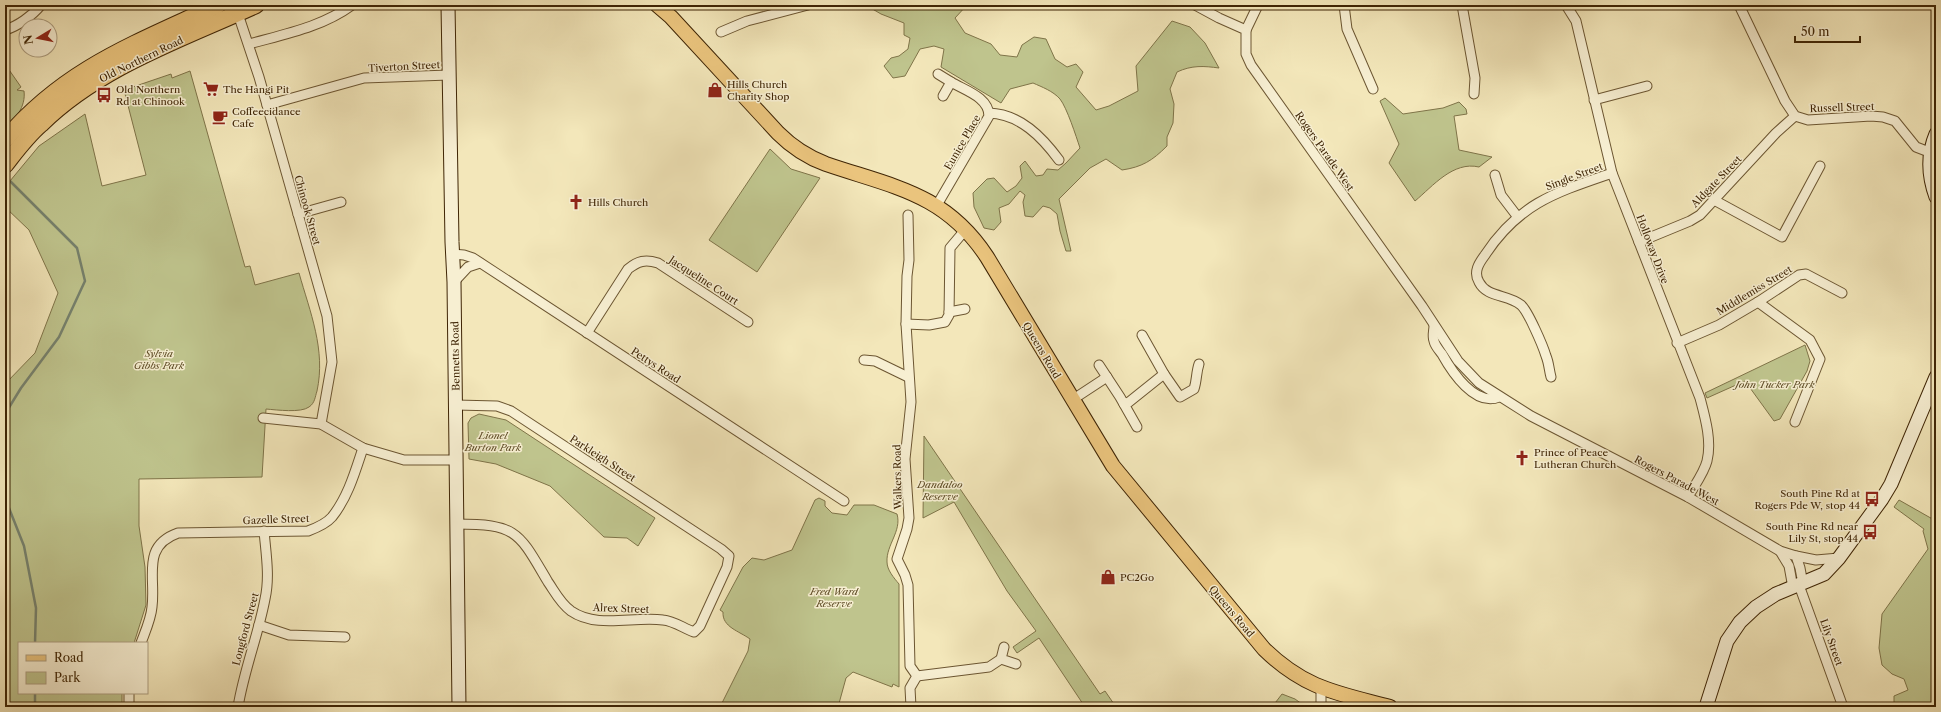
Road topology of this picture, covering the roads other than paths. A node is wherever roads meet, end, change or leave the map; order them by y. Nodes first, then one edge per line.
1 (41, 5) edge
2 (218, 5) edge
3 (256, 5) edge
4 (352, 5) edge
5 (448, 5) edge
6 (657, 5) edge
7 (808, 5) edge
8 (1195, 5) edge
9 (1258, 5) edge
10 (1344, 5) edge
11 (1462, 5) edge
12 (1566, 5) edge
13 (1739, 5) edge
14 (237, 9) edge
15 (668, 11) edge
16 (5, 30) edge
17 (1246, 30) junction
18 (721, 32) dead end
19 (249, 44) junction
20 (938, 74) dead end
21 (449, 75) junction
22 (951, 82) junction
23 (1647, 86) dead end
24 (1373, 89) dead end
25 (1474, 94) dead end
26 (943, 96) dead end
27 (1594, 100) junction
28 (267, 105) junction
29 (989, 113) junction
30 (1795, 116) junction
31 (1936, 134) edge
32 (5, 140) edge
33 (1929, 152) junction
34 (1059, 160) dead end
35 (5, 165) edge
36 (1820, 166) dead end
37 (1612, 173) junction
38 (1495, 175) dead end
39 (1936, 197) edge
40 (1714, 200) junction
41 (341, 202) dead end
42 (937, 205) junction
43 (298, 214) junction
44 (908, 215) dead end
45 (1517, 216) junction
46 (966, 229) junction
47 (1639, 242) junction
48 (452, 254) junction
49 (480, 263) junction
50 (454, 282) junction
51 (1842, 293) dead end
52 (1758, 302) junction
53 (965, 309) dead end
54 (949, 312) junction
55 (748, 322) dead end
56 (906, 324) junction
57 (587, 333) junction
58 (1142, 335) dead end
59 (1677, 343) junction
60 (864, 360) dead end
61 (1199, 364) dead end
62 (1099, 365) dead end
63 (1164, 374) junction
64 (908, 377) junction
65 (1107, 377) junction
66 (1551, 377) dead end
67 (1936, 377) edge
68 (1072, 400) junction
69 (1124, 404) junction
70 (456, 405) junction
71 (263, 418) dead end
72 (1795, 422) dead end
73 (321, 424) junction
74 (1137, 427) dead end
75 (363, 448) junction
76 (456, 460) junction
77 (1688, 497) junction
78 (844, 501) dead end
79 (457, 524) junction
80 (264, 531) junction
81 (1780, 551) junction
82 (729, 556) joint
83 (1796, 556) junction
84 (1839, 558) junction
85 (1799, 586) junction
86 (258, 625) junction
87 (345, 637) dead end
88 (141, 642) edge
89 (1004, 647) dead end
90 (1001, 659) junction
91 (1016, 664) dead end
92 (917, 676) junction
93 (1321, 688) junction
94 (130, 694) edge
95 (1706, 706) edge
96 (129, 707) edge
97 (238, 707) edge
98 (459, 707) edge
99 (911, 707) edge
100 (1321, 707) edge
101 (1390, 707) edge
102 (1843, 707) edge

1 - 16 street
2 - 32 highway, Old Northern Road
3 - 14 highway, Old Northern Road
4 - 19 street
5 - 21 street, Bennetts Road
6 - 15 main road, Queens Road
7 - 18 street
8 - 17 street
9 - 17 street
10 - 24 street
11 - 25 street
12 - 27 street, Holloway Drive
13 - 30 street, Russell Street
14 - 19 street, Chinook Street
14 - 35 highway, Old Northern Road
15 - 42 main road, Queens Road
17 - 77 street, Rogers Parade West
19 - 28 street, Chinook Street
20 - 22 street, Eunice Place
21 - 28 street, Tiverton Street
21 - 48 street, Bennetts Road
22 - 26 street
22 - 29 street, Eunice Place
23 - 27 street
27 - 37 street, Holloway Drive
28 - 43 street, Chinook Street
29 - 34 street
29 - 42 street, Eunice Place
30 - 33 street, Russell Street
30 - 40 street, Aldgate Street
31 - 33 street
33 - 39 street
36 - 40 street
37 - 45 street, Single Street
37 - 47 street, Holloway Drive
38 - 45 street
40 - 47 street, Aldgate Street
41 - 43 street
42 - 46 main road, Queens Road
43 - 73 street, Chinook Street
44 - 56 street, Walkers Road
45 - 66 street, Single Street
46 - 54 street
46 - 68 main road, Queens Road
47 - 59 street, Holloway Drive
48 - 49 street, Pettys Road
48 - 50 street, Bennetts Road
49 - 50 street
49 - 57 street, Pettys Road
50 - 70 street, Bennetts Road
51 - 52 street, Middlemiss Street
52 - 59 street, Middlemiss Street
52 - 72 street
53 - 54 street
54 - 56 street
55 - 57 street, Jacqueline Court
56 - 64 street, Walkers Road
57 - 78 street, Pettys Road
58 - 63 street
59 - 77 street, Holloway Drive
60 - 64 street
61 - 63 street
62 - 65 street
63 - 69 street
64 - 92 street, Walkers Road
65 - 68 street
65 - 69 street
67 - 84 street
68 - 93 main road, Queens Road
69 - 74 street
70 - 76 street, Bennetts Road
70 - 82 street, Parkleigh Street
71 - 73 street
73 - 75 street
75 - 76 street
75 - 80 street, Gazelle Street
76 - 79 street, Bennetts Road
77 - 81 street, Rogers Parade West
79 - 82 street, Alrex Street
79 - 98 street, Bennetts Road
80 - 86 street, Longford Street
80 - 88 street, Gazelle Street
81 - 83 street, Rogers Parade West
81 - 85 street
83 - 84 street, Rogers Parade West
83 - 85 street
84 - 85 street
85 - 95 street
85 - 102 street, Lily Street
86 - 87 street
86 - 97 street, Longford Street
89 - 90 street
90 - 91 street
90 - 92 street
92 - 99 street
93 - 100 street
93 - 101 main road, Queens Road
94 - 96 street

